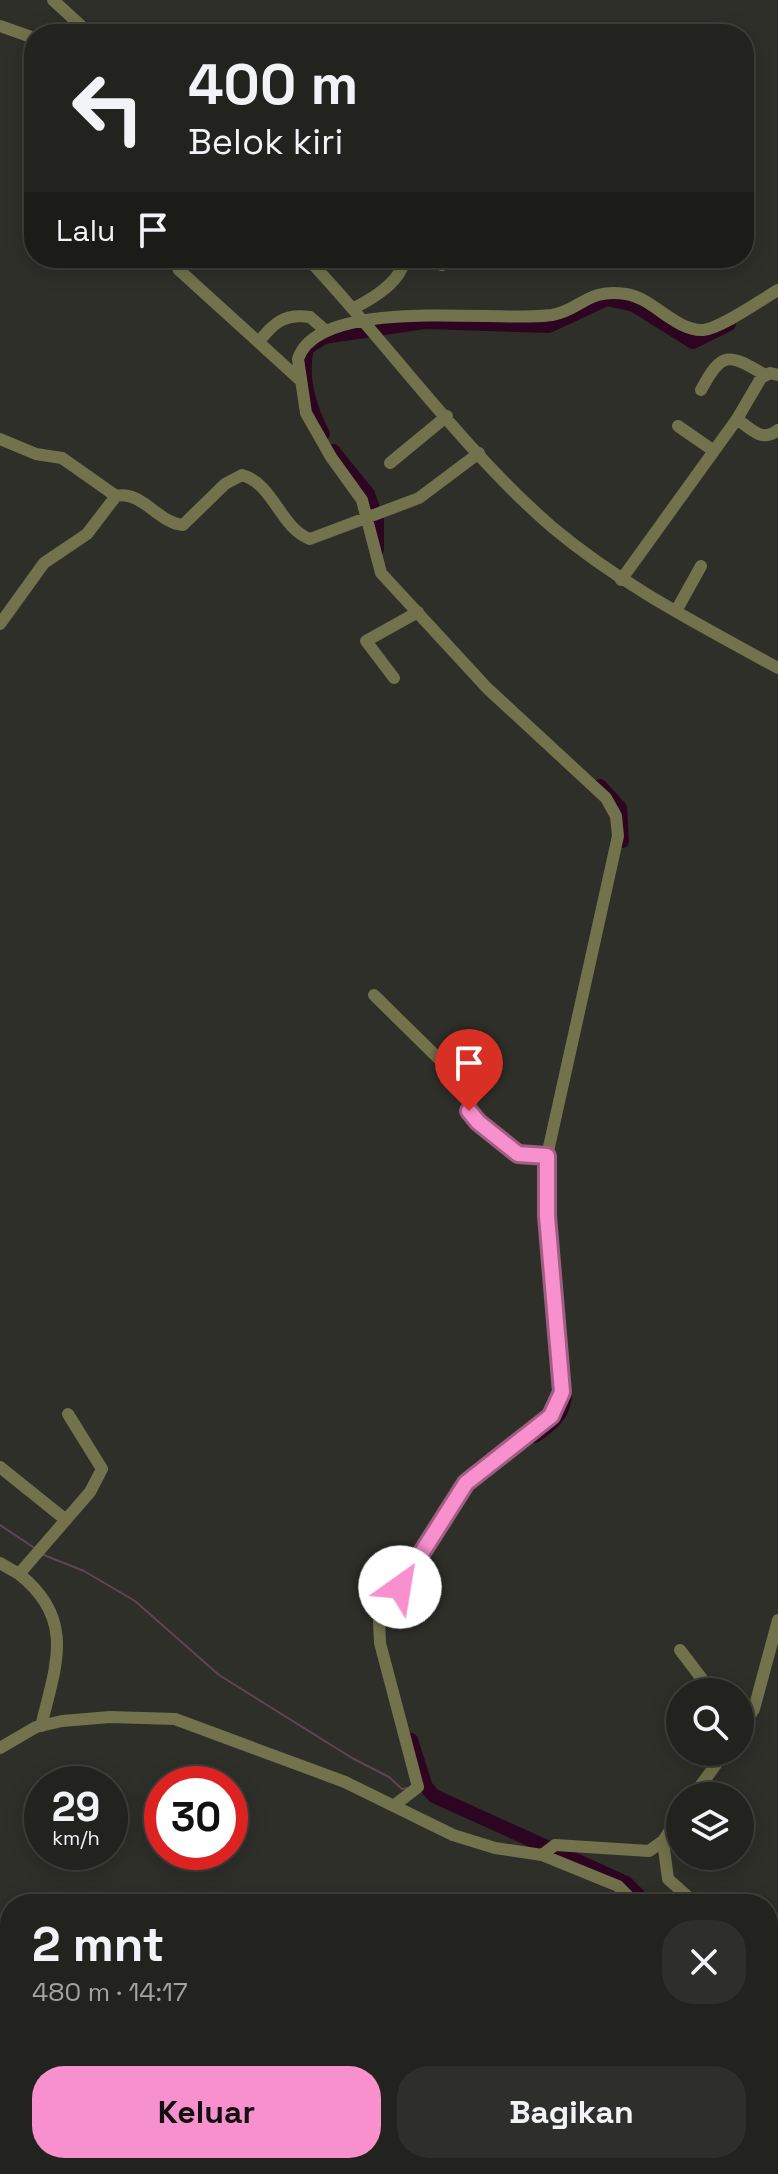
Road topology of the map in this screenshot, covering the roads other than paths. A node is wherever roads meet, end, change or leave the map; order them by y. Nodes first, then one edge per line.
1 (53, 0) edge
2 (79, 24) edge
3 (0, 26) edge
4 (24, 34) edge
5 (178, 268) edge
6 (316, 268) edge
7 (403, 268) edge
8 (778, 290) edge
9 (354, 308) junction
10 (371, 327) junction
11 (326, 331) junction
12 (259, 342) junction
13 (771, 375) edge
14 (299, 379) junction
15 (701, 390) dead end
16 (447, 416) junction
17 (737, 419) junction
18 (678, 426) dead end
19 (778, 430) edge
20 (0, 439) edge
21 (714, 451) junction
22 (479, 453) junction
23 (390, 463) dead end
24 (116, 496) junction
25 (374, 513) junction
26 (701, 566) dead end
27 (621, 580) junction
28 (676, 611) junction
29 (418, 612) junction
30 (0, 624) edge
31 (778, 668) edge
32 (394, 678) dead end
33 (374, 995) dead end
34 (547, 1156) junction
35 (68, 1414) dead end
36 (0, 1467) edge
37 (66, 1520) junction
38 (0, 1563) edge
39 (19, 1574) junction
40 (778, 1620) edge
41 (680, 1650) dead end
42 (701, 1678) edge
43 (754, 1709) edge
44 (41, 1726) junction
45 (0, 1748) edge
46 (396, 1804) junction
47 (666, 1836) edge
48 (663, 1841) junction
49 (547, 1851) junction
50 (626, 1894) edge
51 (685, 1894) edge

1 - 2 street
3 - 4 street
5 - 12 street
6 - 9 street
7 - 9 street
8 - 10 street
9 - 10 street
10 - 11 street
10 - 16 street
11 - 12 street
11 - 14 street
12 - 14 street
13 - 15 street
13 - 17 street
14 - 25 street
16 - 22 street
16 - 23 street
17 - 19 street
17 - 21 street
18 - 21 street
20 - 24 street
21 - 27 street
22 - 25 street
22 - 27 street
24 - 25 street
24 - 30 street
25 - 29 street
26 - 28 street
27 - 28 street
28 - 31 street
29 - 32 street
29 - 34 street
33 - 34 street
34 - 46 street
35 - 37 street
36 - 37 street
37 - 39 street
38 - 39 street
39 - 44 street
40 - 43 street
41 - 42 street
44 - 45 street
44 - 46 street
46 - 49 street
47 - 48 street
48 - 49 street
48 - 51 street
49 - 50 street

